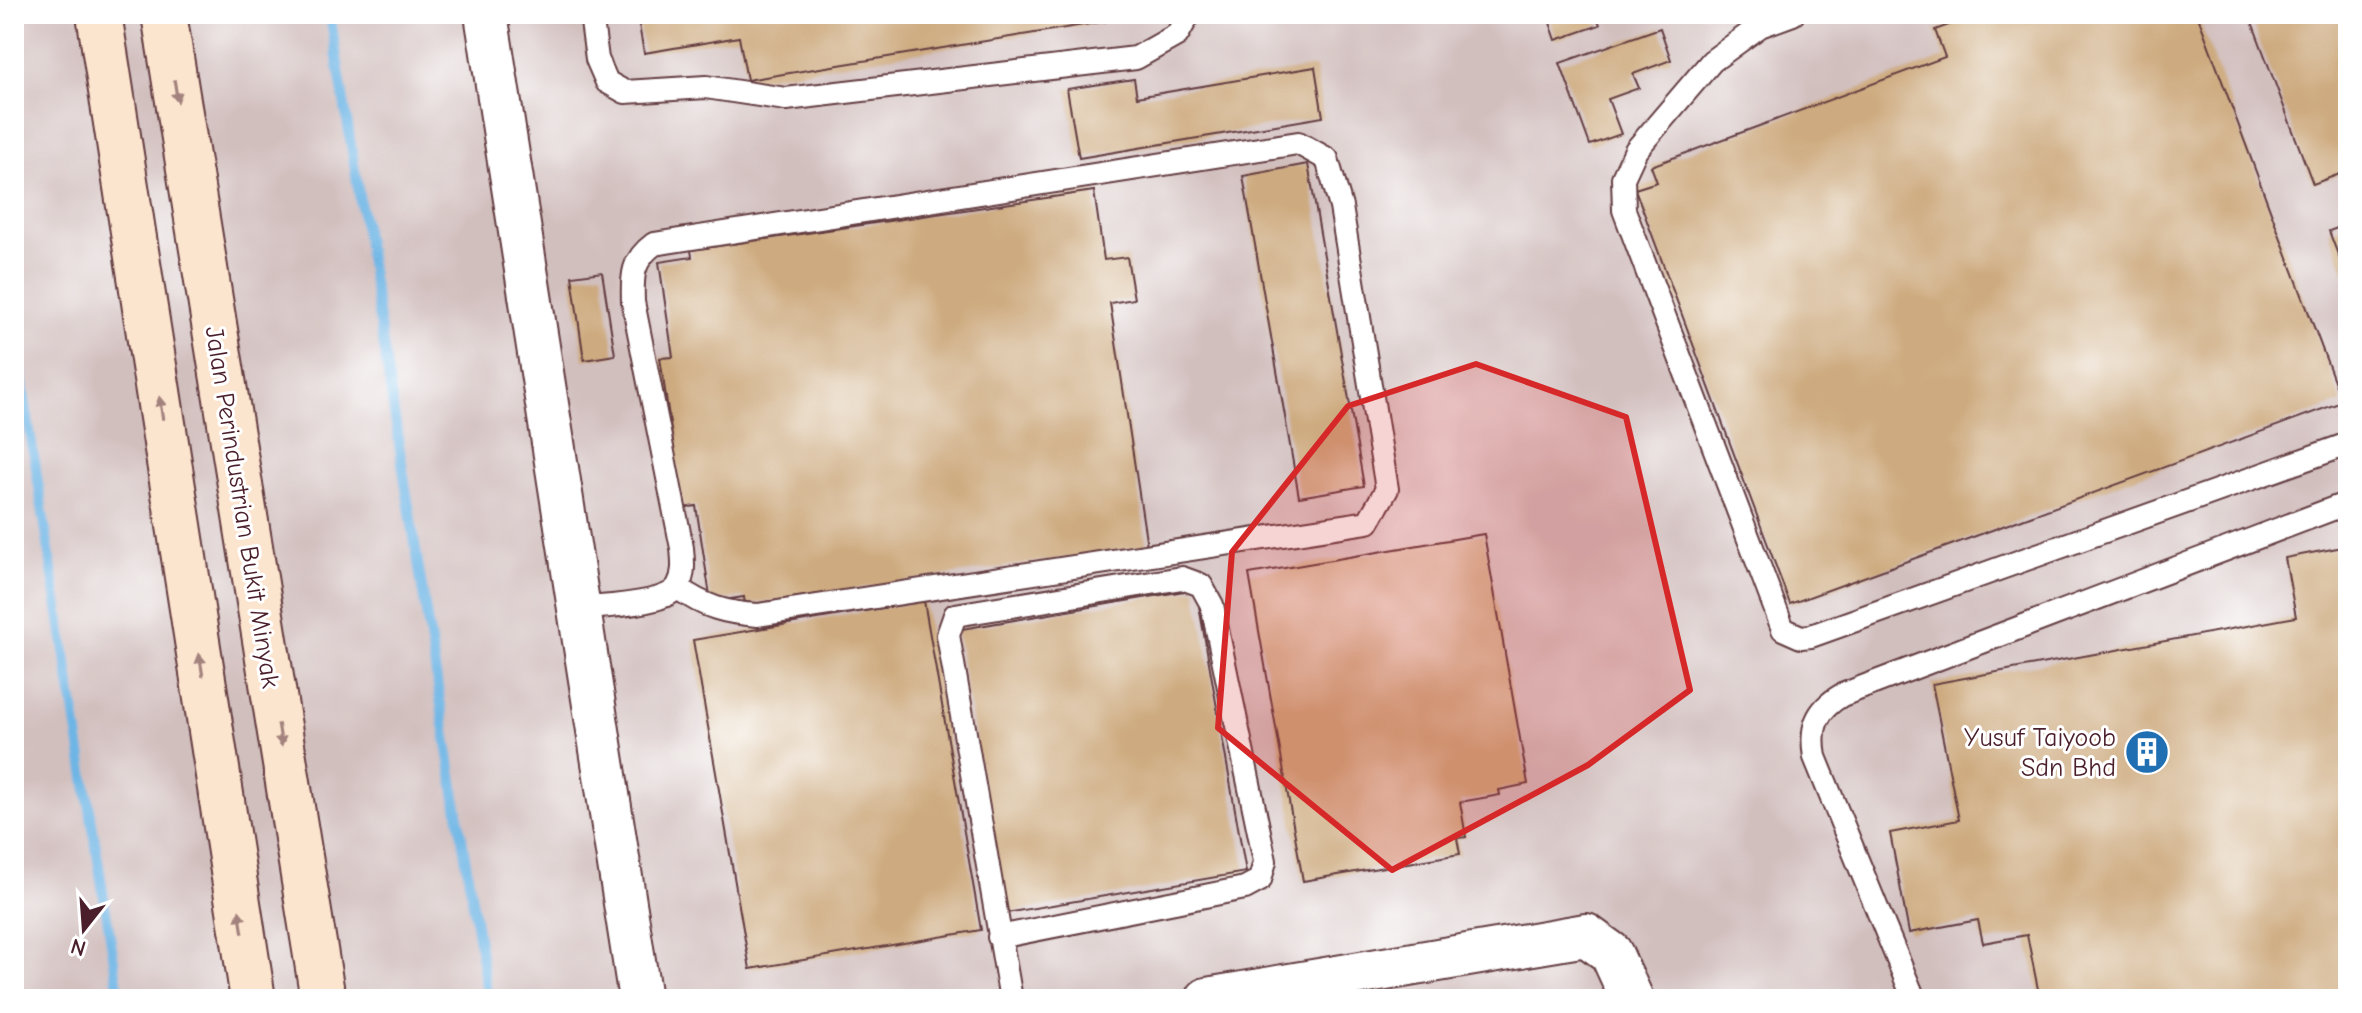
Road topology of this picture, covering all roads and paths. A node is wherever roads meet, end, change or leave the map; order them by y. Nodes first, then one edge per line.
1 (99, 14) edge
2 (164, 14) edge
3 (486, 14) edge
4 (591, 14) edge
5 (1189, 14) edge
6 (1793, 14) edge
7 (2348, 444) edge
8 (2348, 503) edge
9 (678, 588) junction
10 (579, 609) junction
11 (999, 937) junction
12 (1341, 987) edge
13 (253, 999) edge
14 (323, 999) edge
15 (640, 999) edge
16 (1011, 999) edge
17 (1207, 999) edge
18 (1632, 999) edge
19 (1914, 999) edge

13 -> 1 main road
2 -> 14 main road, Jalan Perindustrian Bukit Minyak
3 - 10 street
4 - 5 lane
6 - 7 lane
8 - 19 lane
9 - 9 lane
9 - 10 lane
10 - 15 street
11 - 11 lane
11 - 16 lane
12 - 17 street
12 - 18 street

